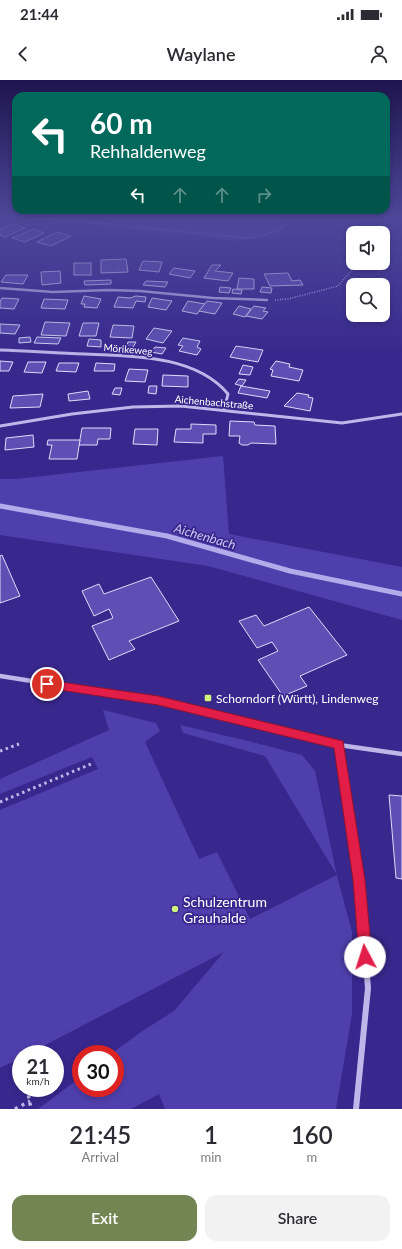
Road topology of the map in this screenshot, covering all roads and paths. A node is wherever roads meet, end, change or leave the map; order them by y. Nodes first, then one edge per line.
1 (352, 270) edge
2 (0, 288) edge
3 (267, 300) joint
4 (0, 350) edge
5 (224, 410) junction
6 (402, 414) edge
7 (0, 426) edge
8 (0, 676) edge
9 (19, 744) dead end
10 (339, 745) junction
11 (0, 751) edge
12 (402, 754) edge
13 (91, 764) dead end
14 (0, 802) edge
15 (29, 1097) edge
16 (30, 1101) junction
17 (15, 1109) edge
18 (31, 1109) edge
19 (356, 1109) edge

1 - 3 path
2 - 3 street
4 - 5 street, Mörikeweg
5 - 6 street, Aichenbachstraße
5 - 7 street, Aichenbachstraße
8 - 10 street
9 - 11 path
10 - 12 street
10 - 19 street
13 - 14 path
15 - 16 path
16 - 17 path
16 - 18 path

